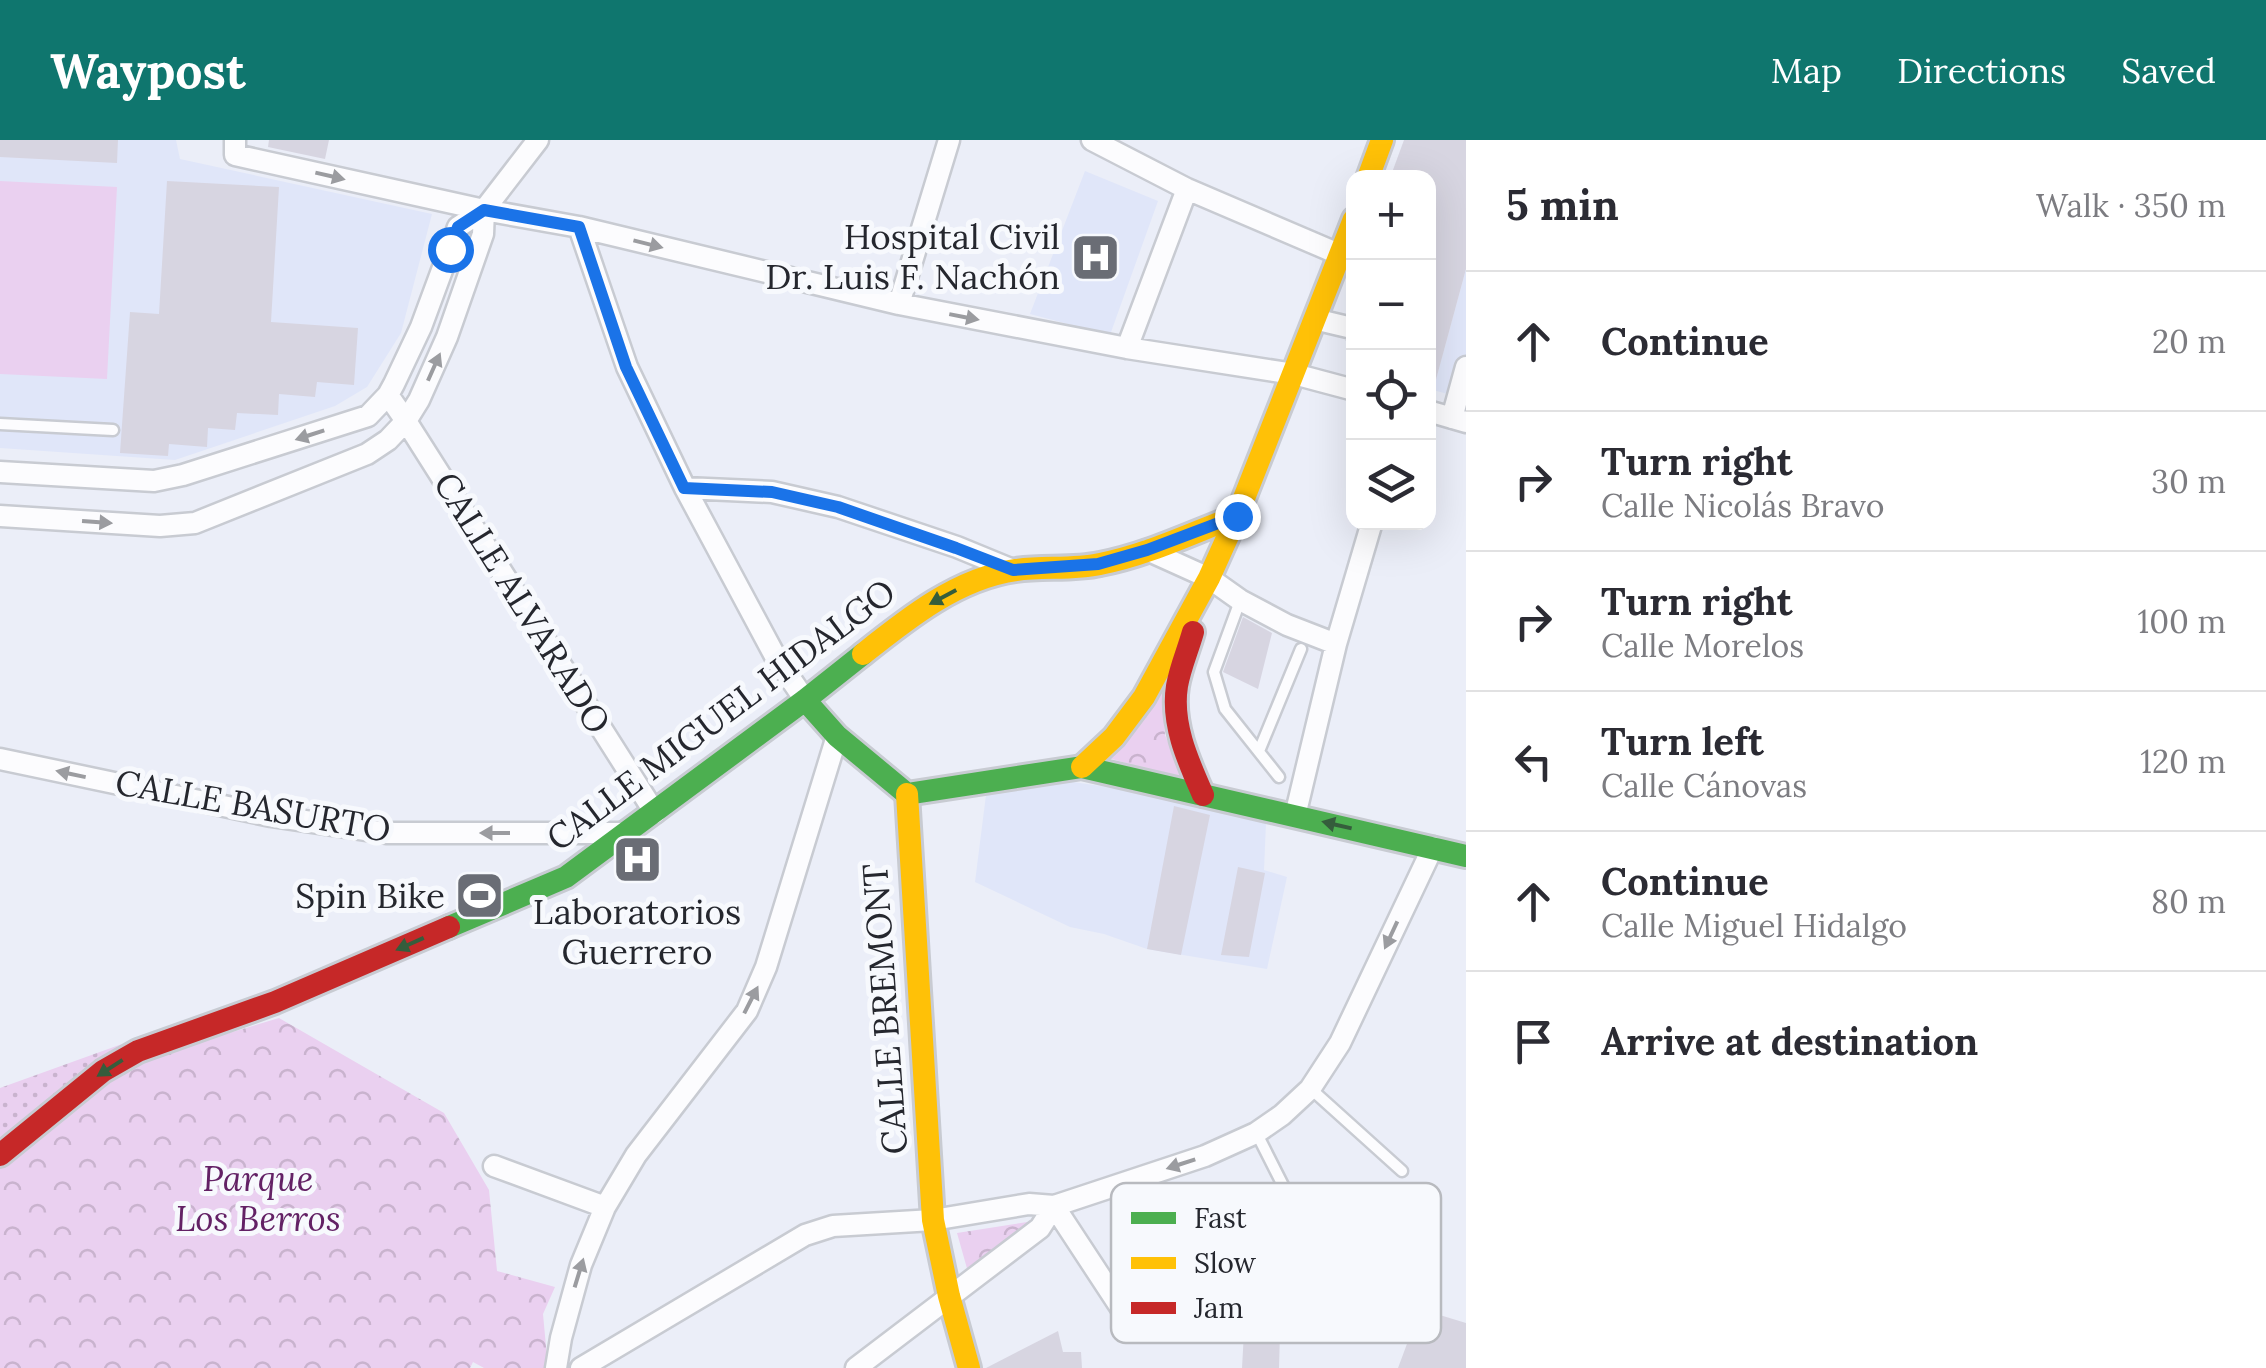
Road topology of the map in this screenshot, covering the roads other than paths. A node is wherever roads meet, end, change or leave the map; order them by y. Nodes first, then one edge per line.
1 (538, 140) edge
2 (948, 140) edge
3 (1092, 140) edge
4 (1382, 140) edge
5 (235, 147) edge
6 (1371, 170) edge
7 (1187, 189) junction
8 (484, 210) junction
9 (579, 227) junction
10 (1346, 241) edge
11 (1341, 254) junction
12 (899, 304) junction
13 (1314, 319) junction
14 (1346, 327) edge
15 (1127, 348) junction
16 (1466, 368) edge
17 (1294, 374) junction
18 (1346, 388) edge
19 (388, 395) junction
20 (1459, 420) edge
21 (406, 421) junction
22 (0, 424) edge
23 (113, 430) dead end
24 (0, 472) edge
25 (684, 488) junction
26 (0, 516) edge
27 (1237, 516) junction
28 (1370, 530) edge
29 (1147, 550) junction
30 (1013, 570) junction
31 (1209, 578) junction
32 (1240, 600) junction
33 (1336, 644) junction
34 (1301, 649) dead end
35 (806, 700) junction
36 (837, 736) junction
37 (1259, 752) junction
38 (0, 759) edge
39 (1082, 767) junction
40 (1279, 777) dead end
41 (907, 794) junction
42 (1203, 795) junction
43 (655, 812) junction
44 (1295, 816) junction
45 (628, 832) junction
46 (1432, 847) junction
47 (1466, 856) edge
48 (1310, 1088) junction
49 (1256, 1133) junction
50 (0, 1155) edge
51 (494, 1166) dead end
52 (1402, 1171) dead end
53 (1123, 1183) edge
54 (1282, 1183) edge
55 (1111, 1187) edge
56 (1054, 1206) junction
57 (605, 1207) junction
58 (933, 1220) junction
59 (1111, 1294) edge
60 (949, 1296) junction
61 (556, 1368) edge
62 (581, 1368) edge
63 (856, 1368) edge
64 (969, 1368) edge

1 - 8 street
2 - 12 street
3 - 7 street
4 - 6 main road
5 -> 8 street
7 - 11 street
7 - 15 street
8 - 9 street
8 - 19 street
21 -> 8 street
9 -> 12 street
9 - 25 street
10 - 11 main road
11 - 13 main road
12 -> 15 street
13 - 14 street
13 - 17 main road
15 - 17 street
16 - 20 street
17 - 18 street
17 - 27 main road
19 - 21 street, CALLE ALVARADO
19 -> 24 street
26 -> 21 street
21 - 43 street, CALLE ALVARADO
22 - 23 lane
25 - 30 street
25 - 35 street
27 - 29 main road, CALLE MIGUEL HIDALGO
27 - 31 main road
28 - 33 street
29 - 30 main road, CALLE MIGUEL HIDALGO
29 - 31 street
30 -> 35 main road, CALLE MIGUEL HIDALGO
31 - 32 street
31 - 39 main road
31 - 42 main road
32 - 33 street
32 - 37 lane
33 - 44 street
34 - 37 lane
35 - 36 main road
35 - 43 main road, CALLE MIGUEL HIDALGO
36 - 41 main road
57 -> 36 street
37 - 40 lane
45 -> 38 street, CALLE BASURTO
39 - 41 main road
39 - 42 main road
41 - 58 main road, CALLE BREMONT
42 - 44 main road
43 - 45 main road, CALLE MIGUEL HIDALGO
46 -> 44 main road
45 -> 50 main road, CALLE MIGUEL HIDALGO
46 - 47 main road
46 -> 48 street
48 - 49 street
48 - 52 lane
49 -> 53 street
49 - 54 lane
51 - 57 street
55 -> 56 street
56 - 58 street
56 - 59 street
56 - 60 street
61 -> 57 street
58 - 60 main road, CALLE BREMONT
58 - 62 street
60 - 63 street
60 - 64 main road, CALLE BREMONT

